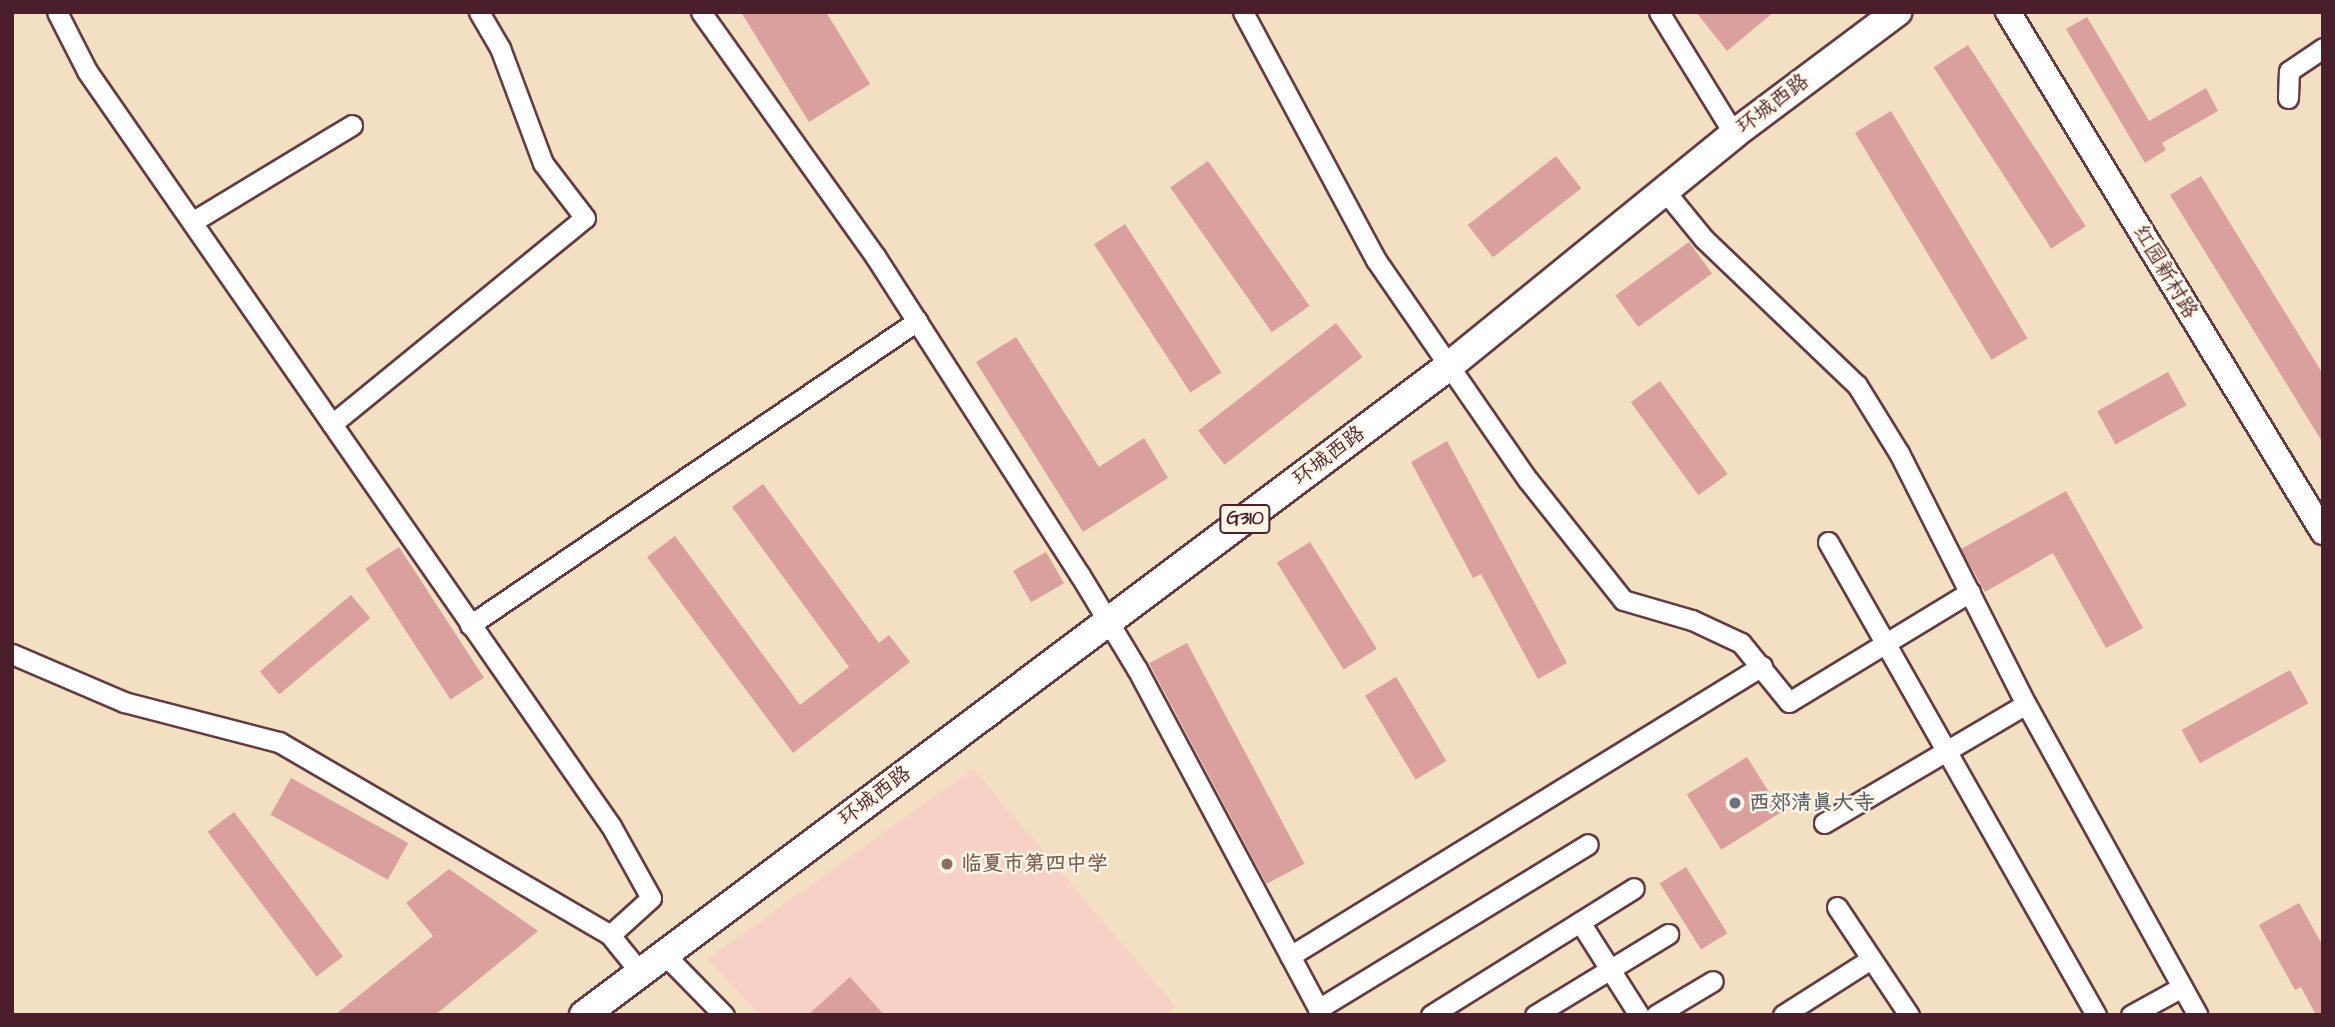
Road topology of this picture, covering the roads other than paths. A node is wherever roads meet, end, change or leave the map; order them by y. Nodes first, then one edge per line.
1 (57, 12) edge
2 (479, 12) edge
3 (701, 12) edge
4 (1243, 12) edge
5 (1658, 12) edge
6 (1896, 12) edge
7 (2008, 12) edge
8 (2323, 48) edge
9 (2288, 98) dead end
10 (352, 125) dead end
11 (1734, 134) junction
12 (1664, 190) junction
13 (192, 222) junction
14 (917, 321) junction
15 (1449, 366) junction
16 (332, 424) junction
17 (2323, 532) edge
18 (1828, 542) dead end
19 (1970, 592) junction
20 (1107, 623) junction
21 (470, 625) junction
22 (1889, 646) junction
23 (12, 654) edge
24 (1762, 666) junction
25 (2026, 704) junction
26 (1949, 749) junction
27 (1824, 823) dead end
28 (1588, 844) dead end
29 (1634, 888) dead end
30 (1837, 907) dead end
31 (1580, 922) junction
32 (1668, 934) dead end
33 (610, 935) junction
34 (663, 953) junction
35 (1290, 956) junction
36 (1871, 959) junction
37 (1610, 969) junction
38 (639, 971) junction
39 (1713, 981) dead end
40 (2182, 987) junction
41 (1320, 1012) edge
42 (584, 1015) edge
43 (724, 1015) edge
44 (1431, 1015) edge
45 (1535, 1015) edge
46 (1639, 1015) edge
47 (1656, 1015) edge
48 (1783, 1015) edge
49 (1909, 1015) edge
50 (2096, 1015) edge
51 (2132, 1015) edge
52 (2198, 1015) edge

1 - 13 street
2 - 16 street
3 - 14 street
4 - 15 street
5 - 11 street
6 - 11 highway, 环城西路 / G310
7 - 17 main road, 红园新村路
8 - 9 street
10 - 13 street
11 - 12 highway, 环城西路 / G310
12 - 15 highway, 环城西路 / G310
12 - 19 street
13 - 16 street
14 - 20 street
14 - 21 street
15 - 20 highway, 环城西路 / G310
15 - 24 street
16 - 21 street
18 - 22 street
19 - 22 street
19 - 25 street
20 - 34 highway, 环城西路 / G310
20 - 35 street
21 - 33 street
22 - 24 street
22 - 26 street
23 - 33 street
24 - 35 street
25 - 26 street
25 - 40 street
26 - 27 street
26 - 50 street
28 - 41 street
29 - 31 street
30 - 36 street
31 - 37 street
31 - 44 street
32 - 37 street
33 - 38 street
34 - 38 highway, 环城西路 / G310
34 - 43 street
35 - 41 street
36 - 48 street
36 - 49 street
37 - 45 street
37 - 46 street
38 - 42 highway, 环城西路 / G310
39 - 47 street
40 - 51 street
40 - 52 street

